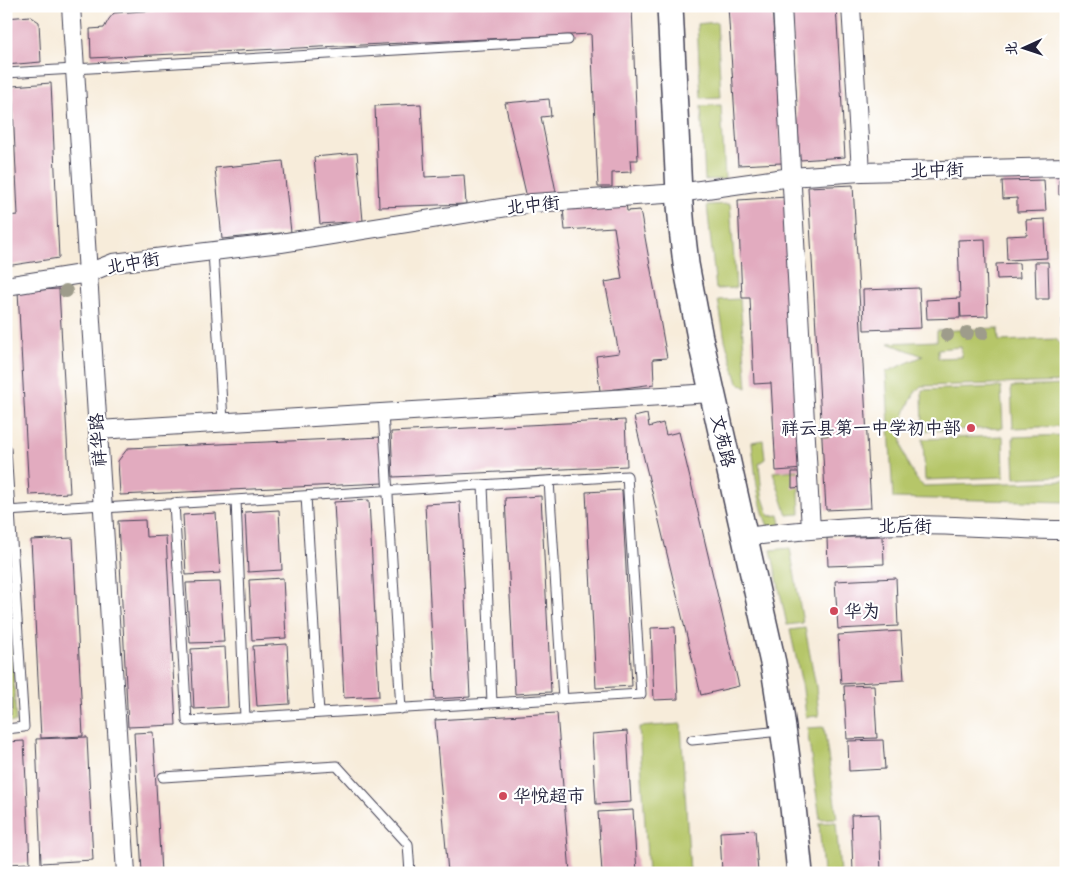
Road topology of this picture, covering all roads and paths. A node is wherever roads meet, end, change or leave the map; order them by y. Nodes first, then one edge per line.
1 (71, 6) edge
2 (670, 6) edge
3 (782, 6) edge
4 (851, 6) edge
5 (568, 40) dead end
6 (75, 68) junction
7 (6, 73) edge
8 (1066, 167) edge
9 (860, 172) junction
10 (791, 177) junction
11 (679, 193) junction
12 (213, 251) junction
13 (88, 273) junction
14 (6, 286) edge
15 (712, 393) junction
16 (383, 413) junction
17 (223, 422) junction
18 (98, 430) junction
19 (6, 449) edge
20 (550, 481) junction
21 (482, 485) junction
22 (387, 490) junction
23 (306, 496) junction
24 (236, 500) junction
25 (174, 503) junction
26 (103, 507) junction
27 (8, 511) edge
28 (811, 530) junction
29 (1066, 530) edge
30 (745, 537) junction
31 (563, 699) junction
32 (492, 703) junction
33 (401, 708) junction
34 (319, 713) junction
35 (246, 718) junction
36 (6, 728) edge
37 (784, 731) junction
38 (692, 740) dead end
39 (163, 777) dead end
40 (126, 873) edge
41 (410, 873) edge
42 (800, 873) edge

1 - 6 street, 祥华路
2 - 11 main road, 文苑路
3 - 10 street
4 - 9 street
5 - 6 lane
6 - 7 lane
6 - 13 street, 祥华路
8 - 9 street, 北中街
9 - 10 street, 北中街
10 - 11 street, 北中街
10 - 28 street
11 - 12 street, 北中街
11 - 15 main road, 文苑路
12 - 13 street, 北中街
12 - 17 lane
13 - 14 street, 北中街
13 - 18 street, 祥华路
15 - 16 street
15 - 30 main road, 文苑路
16 - 17 street
16 - 22 lane
17 - 18 street
18 - 26 street, 祥华路
19 - 27 lane
20 - 21 lane
20 - 31 lane
20 - 31 lane
21 - 22 lane
21 - 32 lane
22 - 23 lane
22 - 33 lane
23 - 24 lane
23 - 34 lane
24 - 25 lane
24 - 35 lane
25 - 26 lane
25 - 35 lane
26 - 27 lane
26 - 40 street, 祥华路
27 - 36 lane
28 - 29 street, 北后街
28 - 30 street, 北后街
30 - 37 main road, 文苑路
31 - 32 lane
32 - 33 lane
33 - 34 lane
34 - 35 lane
37 - 38 lane
37 - 42 main road, 文苑路
39 - 41 lane

